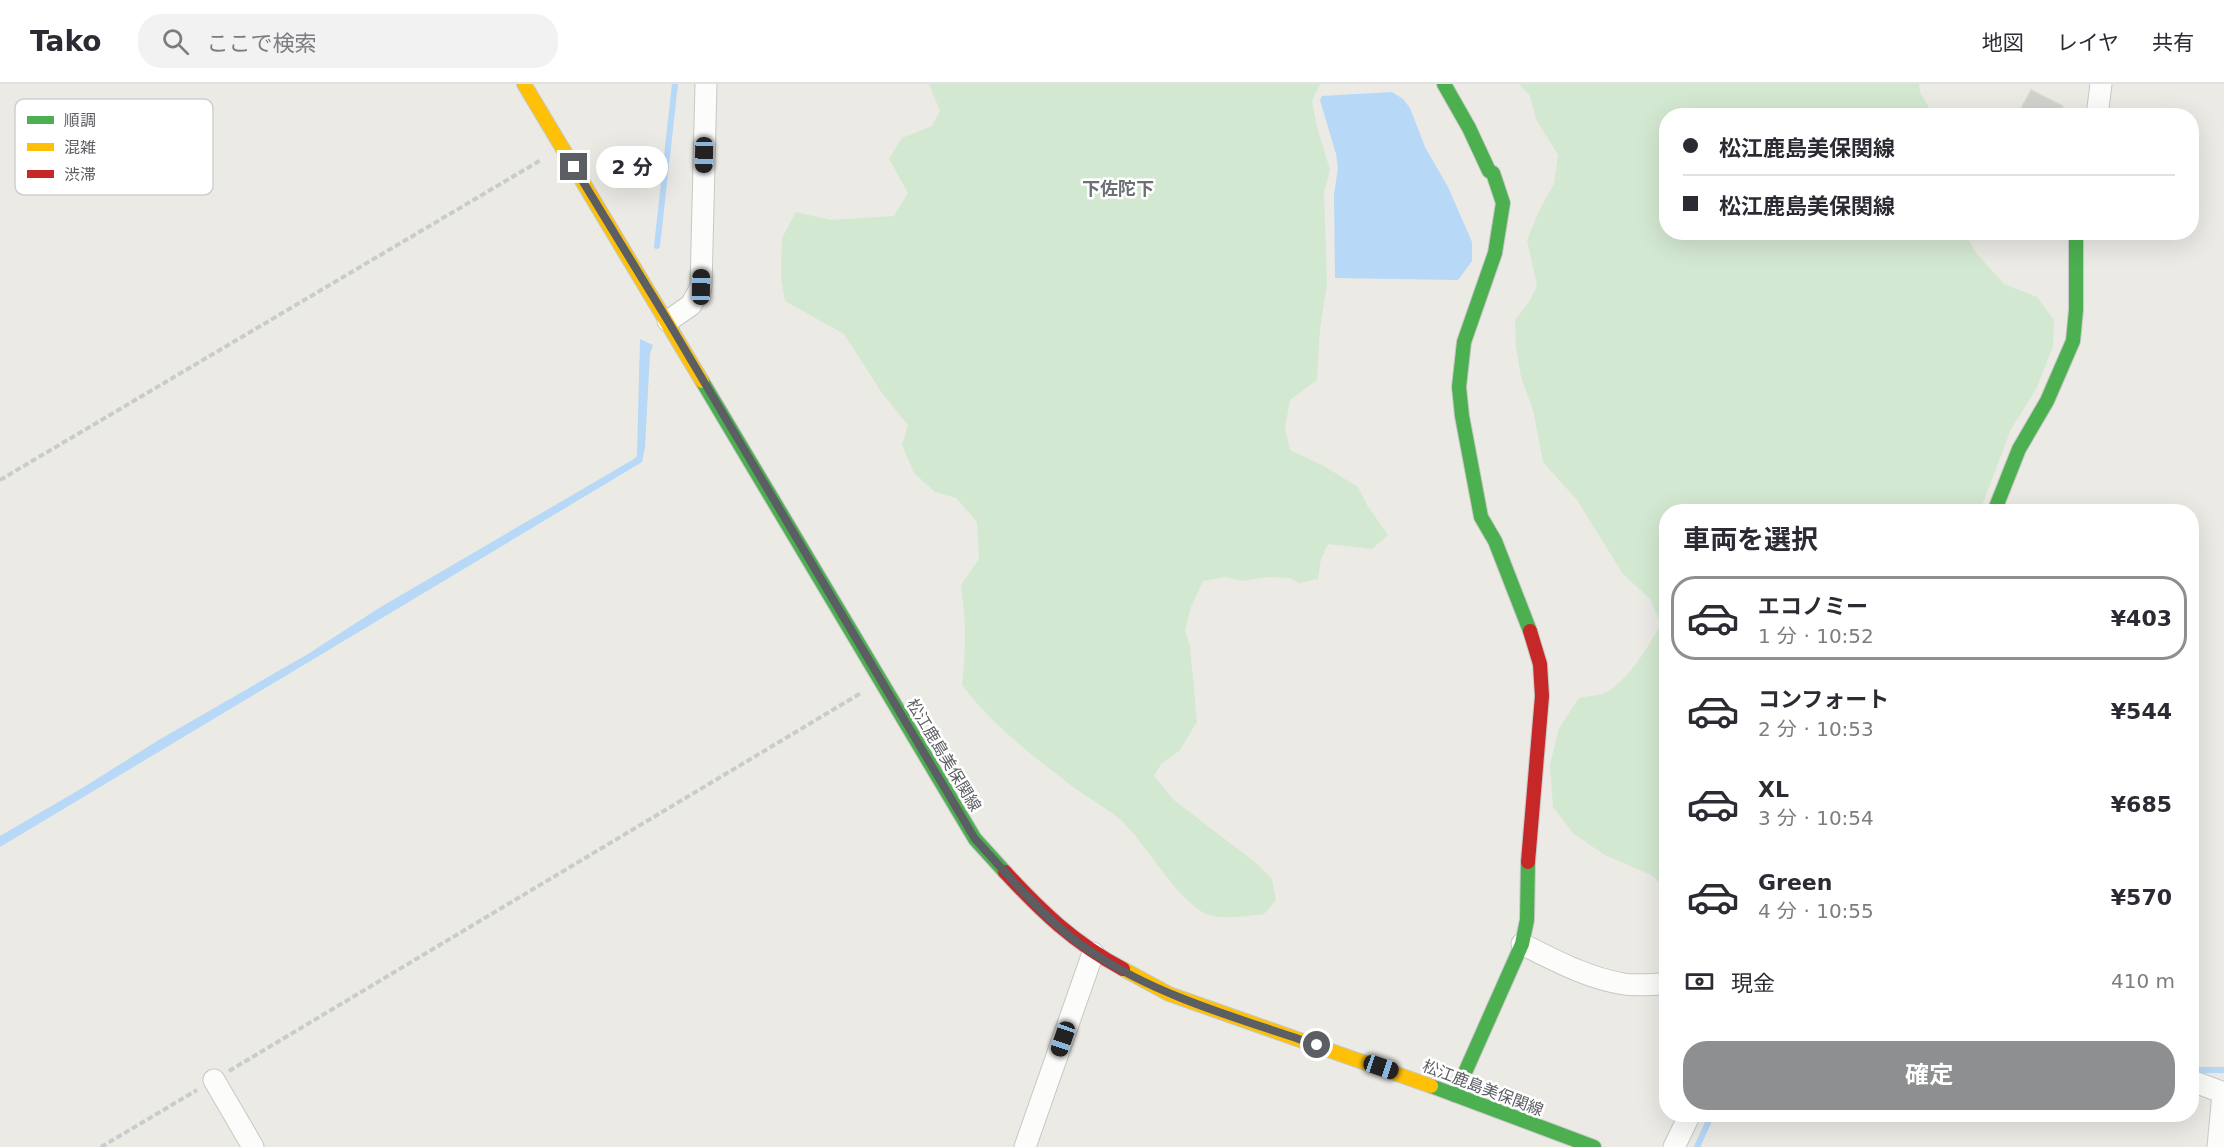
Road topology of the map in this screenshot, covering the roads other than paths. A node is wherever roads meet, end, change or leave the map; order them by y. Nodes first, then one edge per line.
1 (524, 84) edge
2 (706, 84) edge
3 (1444, 84) edge
4 (2102, 84) edge
5 (2098, 108) edge
6 (2076, 240) edge
7 (668, 321) junction
8 (1997, 504) edge
9 (1522, 944) junction
10 (1093, 953) junction
11 (1659, 984) edge
12 (214, 1080) road end
13 (2199, 1084) edge
14 (2224, 1093) edge
15 (1455, 1095) junction
16 (1686, 1122) edge
17 (253, 1147) edge
18 (1025, 1147) edge
19 (1594, 1147) edge
20 (1674, 1147) edge
21 (2218, 1147) edge

1 - 7 main road, 松江鹿島美保関線
2 - 7 street
3 - 9 main road
4 - 5 street
6 - 8 main road
7 - 10 main road, 松江鹿島美保関線
9 - 11 street
9 - 15 main road
10 - 15 main road, 松江鹿島美保関線
10 - 18 street
12 - 17 street
13 - 14 street
14 - 21 street
15 - 19 main road, 松江鹿島美保関線
16 - 20 street

